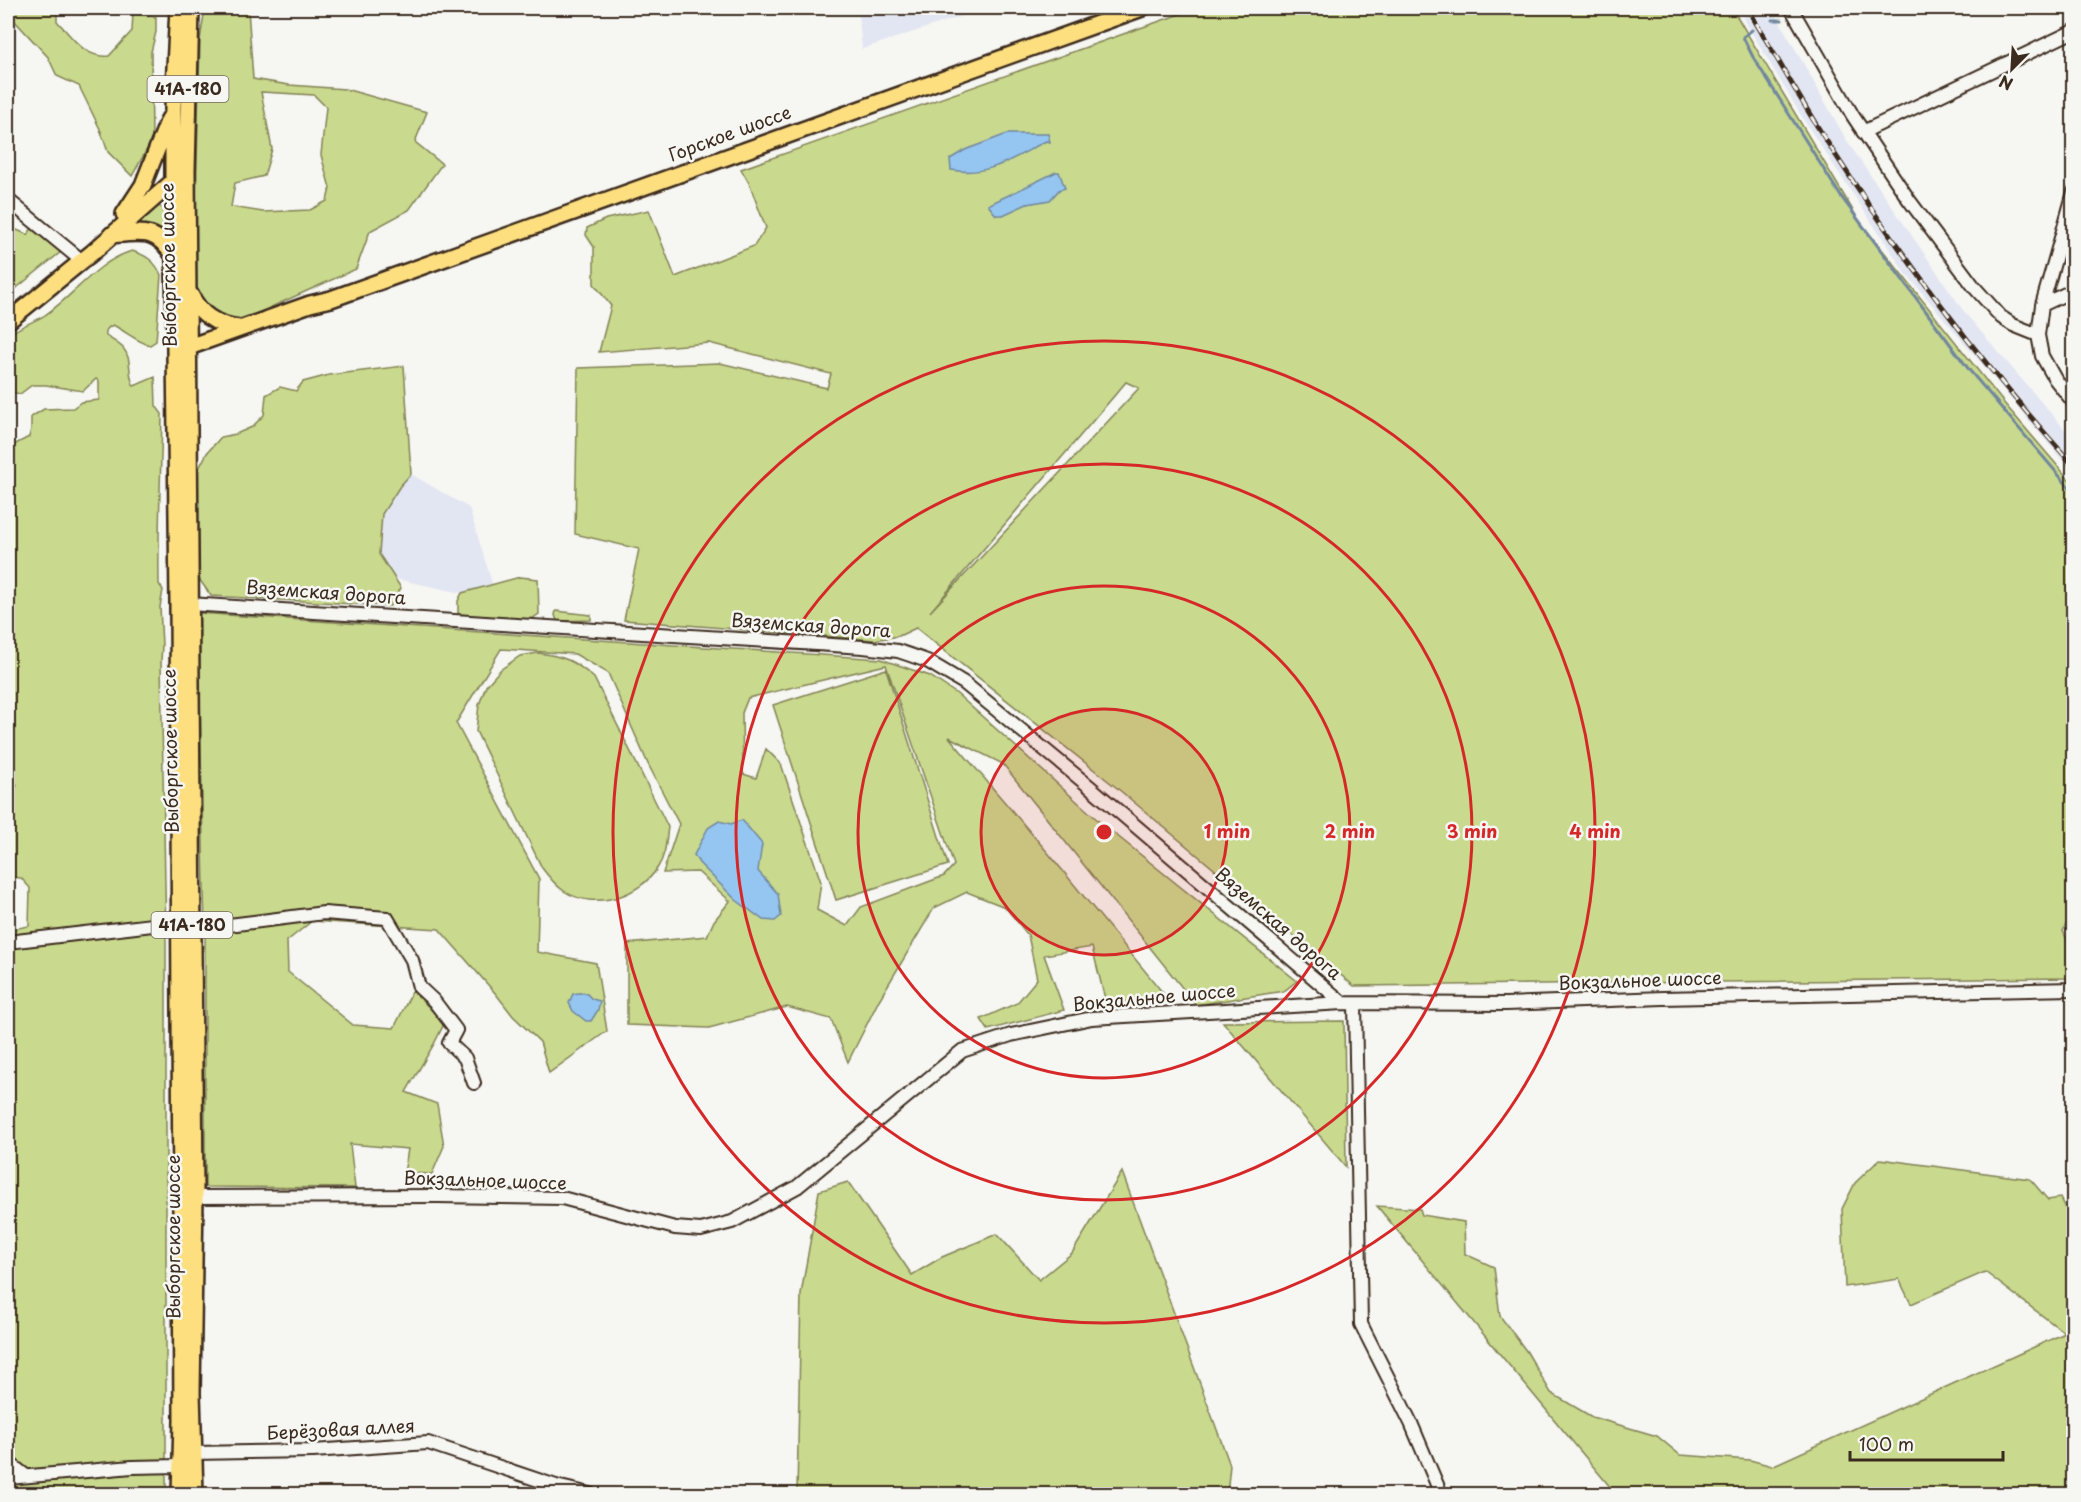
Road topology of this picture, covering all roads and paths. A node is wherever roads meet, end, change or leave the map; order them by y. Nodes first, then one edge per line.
1 (178, 8) edge
2 (191, 8) edge
3 (1142, 8) edge
4 (1791, 8) edge
5 (2073, 32) edge
6 (173, 107) junction
7 (1863, 132) junction
8 (177, 175) junction
9 (2073, 192) edge
10 (8, 200) edge
11 (124, 214) junction
12 (111, 235) junction
13 (76, 256) junction
14 (174, 257) junction
15 (2073, 290) edge
16 (189, 292) junction
17 (331, 299) junction
18 (2042, 305) junction
19 (8, 311) edge
20 (8, 321) edge
21 (242, 329) junction
22 (2038, 335) junction
23 (185, 355) junction
24 (2073, 403) edge
25 (189, 604) junction
26 (185, 923) junction
27 (8, 942) edge
28 (2073, 989) edge
29 (1348, 1004) junction
30 (474, 1083) dead end
31 (195, 1197) junction
32 (194, 1453) junction
33 (8, 1462) edge
34 (180, 1466) junction
35 (26, 1476) junction
36 (8, 1478) edge
37 (180, 1494) edge
38 (195, 1494) edge
39 (590, 1494) edge
40 (1441, 1494) edge

1 - 6 main road, Выборгское шоссе / 41А-180
2 - 8 main road, Выборгское шоссе / 41А-180
3 - 17 main road, Горское шоссе
4 - 7 street
5 - 7 street
6 - 8 main road, Выборгское шоссе / 41А-180
6 - 11 main road
7 - 22 street
8 - 11 main road
8 - 12 main road
8 - 14 main road, Выборгское шоссе / 41А-180
8 - 16 main road, Выборгское шоссе / 41А-180
9 - 18 street
10 - 13 street
11 - 13 main road
12 - 14 main road
12 - 20 main road
13 - 19 main road
14 - 23 main road, Выборгское шоссе / 41А-180
15 - 18 street
16 - 21 main road
16 - 23 main road, Выборгское шоссе / 41А-180
17 - 21 main road, Горское шоссе
17 - 23 main road, Горское шоссе
18 - 22 street
21 - 23 main road, Горское шоссе
22 - 24 street
23 - 25 main road, Выборгское шоссе / 41А-180
23 - 26 main road, Выборгское шоссе / 41А-180
25 - 26 main road, Выборгское шоссе / 41А-180
25 - 29 street, Вяземская дорога
26 - 27 street
26 - 30 street
26 - 31 main road, Выборгское шоссе / 41А-180
26 - 34 main road, Выборгское шоссе / 41А-180
28 - 29 street, Вокзальное шоссе
29 - 31 street, Вокзальное шоссе
29 - 40 street
31 - 32 main road, Выборгское шоссе / 41А-180
32 - 38 main road, Выборгское шоссе / 41А-180
32 - 39 street, Берёзовая аллея
33 - 35 street
34 - 35 street
34 - 37 main road, Выборгское шоссе / 41А-180
35 - 36 street

